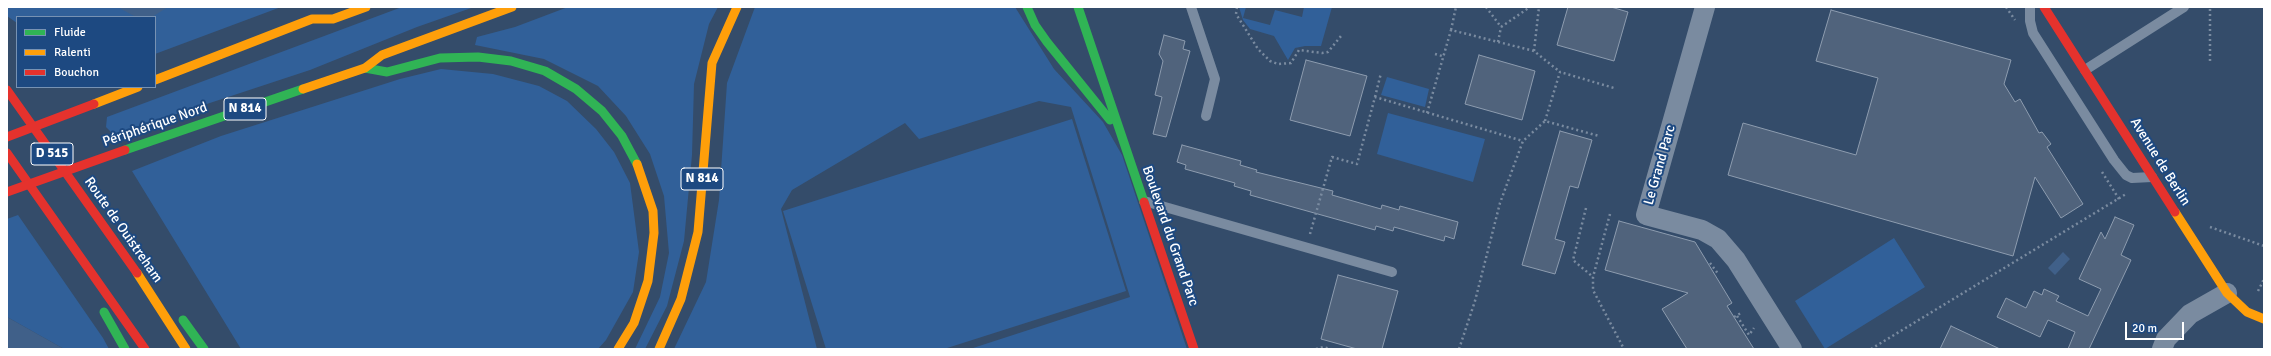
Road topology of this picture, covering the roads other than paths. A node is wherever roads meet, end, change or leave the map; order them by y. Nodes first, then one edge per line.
1 (366, 7) edge
2 (512, 7) edge
3 (737, 7) edge
4 (1027, 7) edge
5 (1078, 7) edge
6 (1191, 7) edge
7 (1705, 7) edge
8 (2030, 7) edge
9 (2044, 7) edge
10 (2184, 7) edge
11 (319, 11) dead end
12 (312, 19) junction
13 (365, 68) junction
14 (2085, 70) junction
15 (156, 80) edge
16 (135, 88) edge
17 (7, 90) edge
18 (1206, 116) dead end
19 (1120, 132) junction
20 (7, 137) edge
21 (7, 153) edge
22 (2152, 177) junction
23 (7, 192) edge
24 (1143, 201) junction
25 (78, 252) junction
26 (1392, 272) dead end
27 (140, 278) junction
28 (2227, 293) junction
29 (167, 301) dead end
30 (176, 312) dead end
31 (2264, 319) edge
32 (124, 349) edge
33 (145, 349) edge
34 (186, 349) edge
35 (204, 349) edge
36 (618, 349) edge
37 (659, 349) edge
38 (1194, 349) edge
39 (1792, 349) edge
40 (2162, 349) edge

1 - 12 main road
2 - 13 main road, Périphérique Nord / N 814
3 - 37 main road, N 814
4 - 19 main road, Boulevard du Grand Parc
5 - 19 main road, Boulevard du Grand Parc
6 - 18 lane
7 - 39 street, Le Grand Parc
8 - 22 lane
9 - 14 main road, Avenue de Berlin
10 - 14 lane
11 - 12 main road
12 - 15 main road
13 - 23 main road, Périphérique Nord / N 814, bridge
13 - 36 main road, N 814
14 - 22 main road, Avenue de Berlin
16 - 20 main road, bridge
17 - 27 main road, Route de Ouistreham / D 515
19 - 24 main road, Boulevard du Grand Parc
21 - 25 main road, D 515
22 - 28 main road, Avenue de Berlin
24 - 26 lane
24 - 38 main road, Boulevard du Grand Parc
25 - 32 main road
25 - 33 main road, D 515
27 - 29 main road
27 - 34 main road, Route de Ouistreham / D 515
28 - 31 main road, Avenue de Berlin
28 - 40 street
30 - 35 main road

